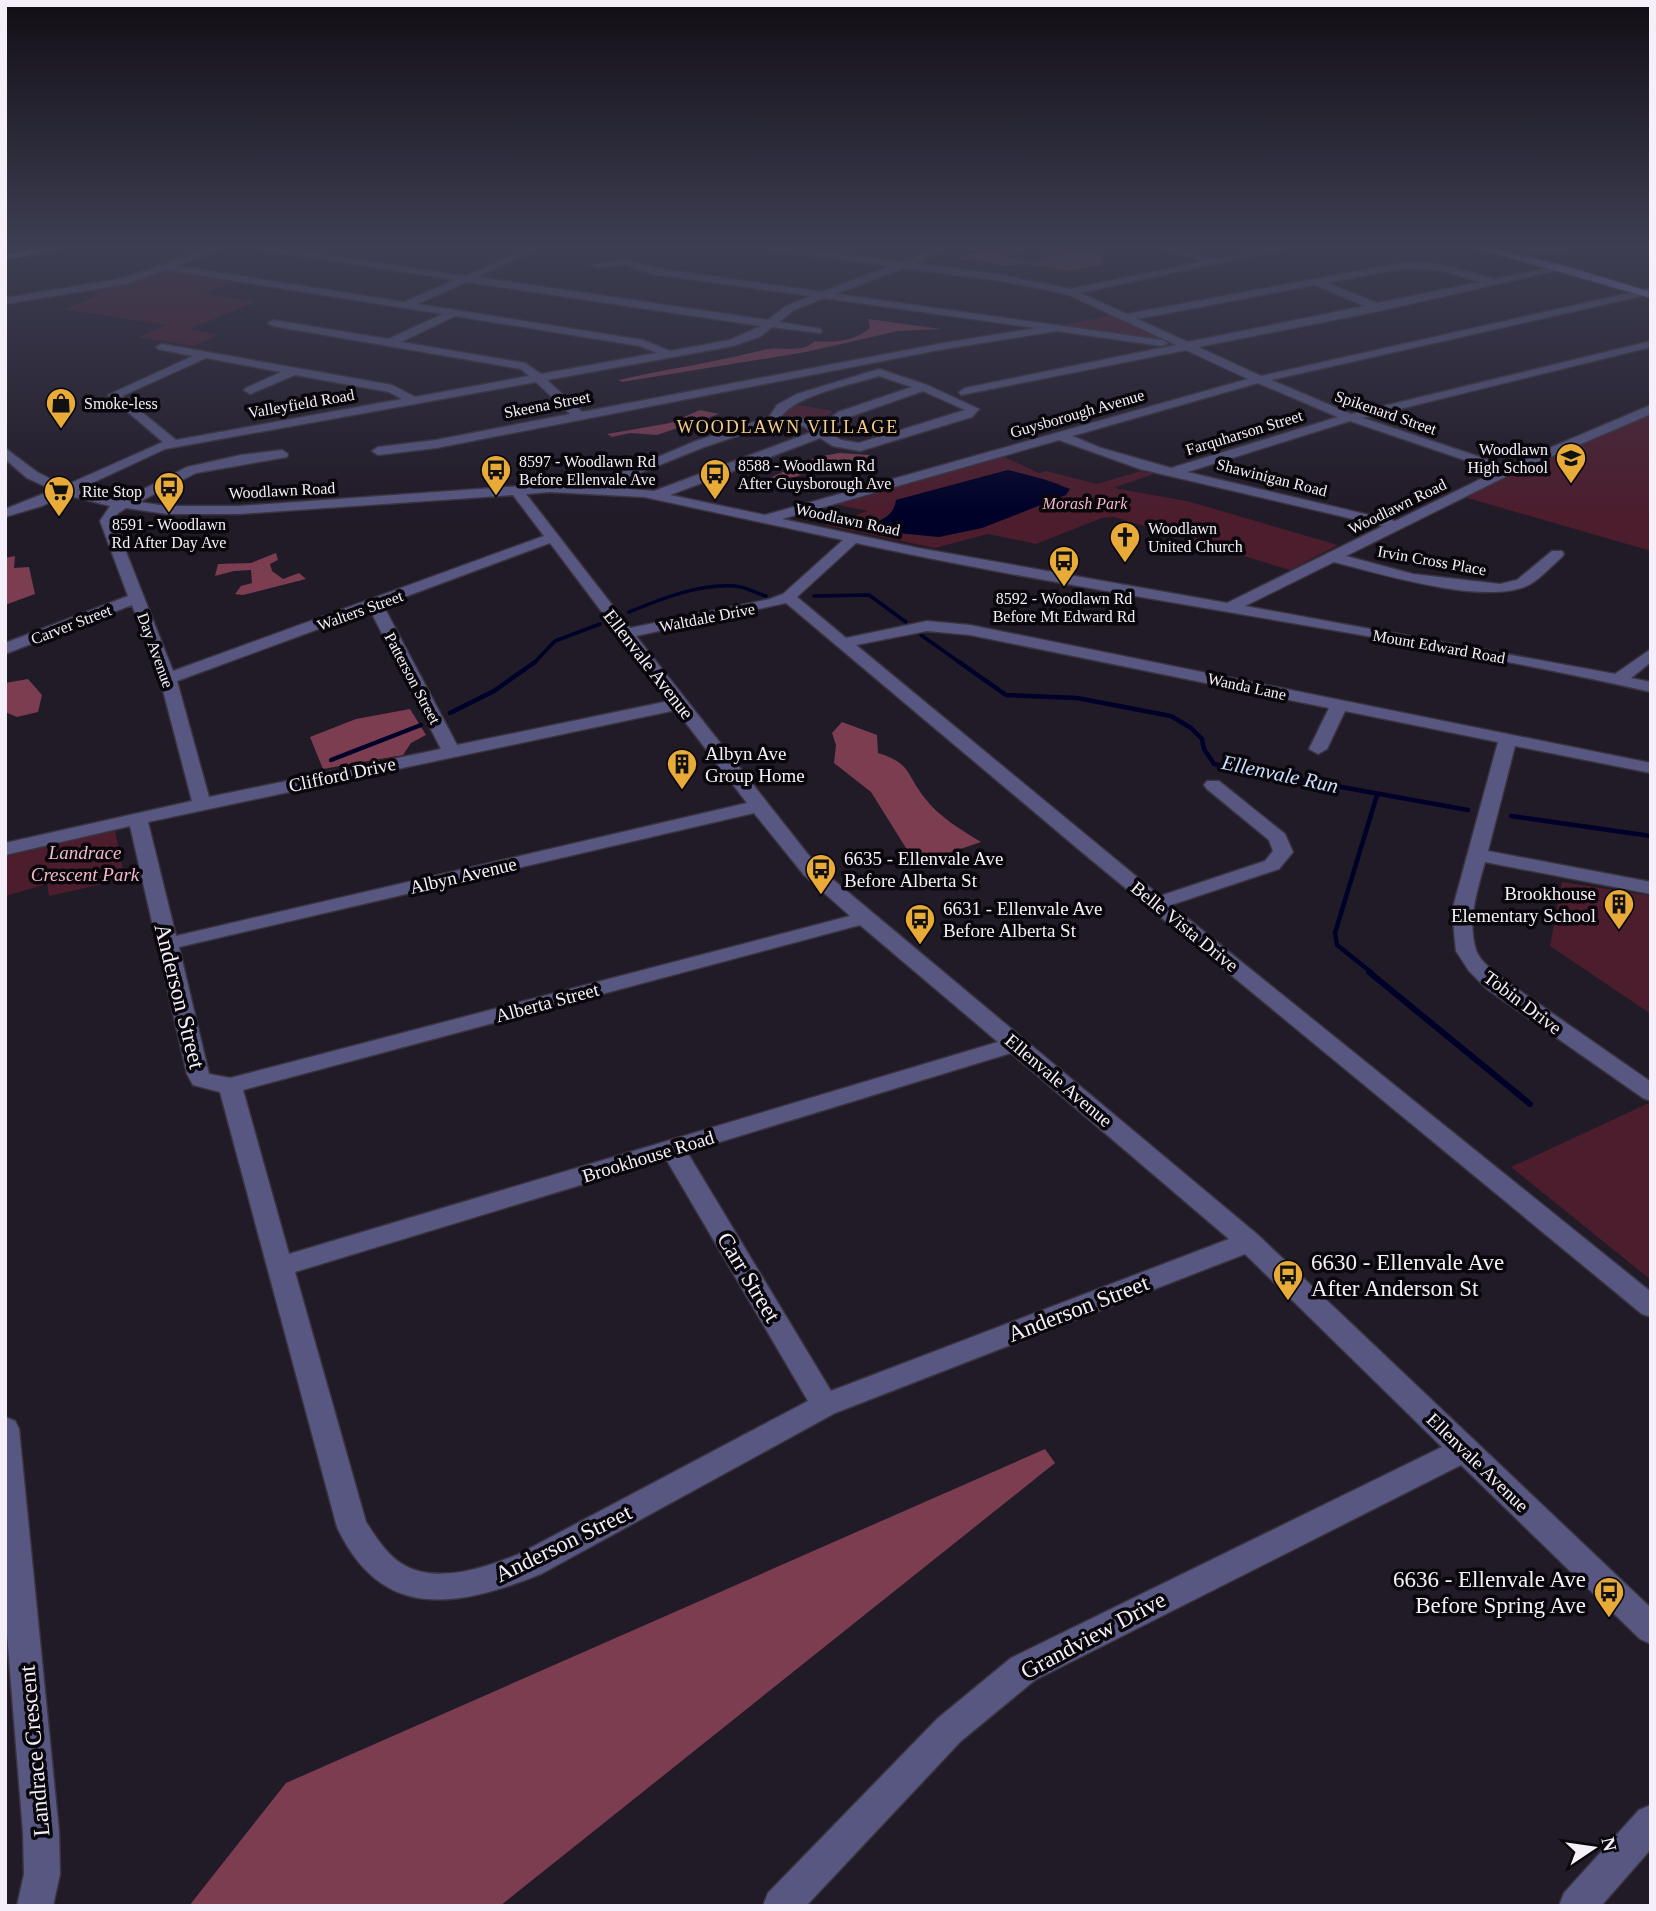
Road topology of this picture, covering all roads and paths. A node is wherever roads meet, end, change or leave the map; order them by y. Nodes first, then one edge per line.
1 (349, 336) edge
2 (404, 336) edge
3 (600, 336) edge
4 (752, 336) edge
5 (1008, 336) edge
6 (1110, 336) edge
7 (1162, 336) edge
8 (1237, 336) edge
9 (1454, 336) edge
10 (389, 343) junction
11 (1651, 344) edge
12 (162, 347) dead end
13 (1185, 347) junction
14 (205, 355) junction
15 (669, 355) junction
16 (293, 371) junction
17 (537, 377) junction
18 (1257, 380) junction
19 (923, 387) junction
20 (250, 390) dead end
21 (965, 392) dead end
22 (412, 400) junction
23 (1651, 409) edge
24 (578, 415) junction
25 (1348, 418) junction
26 (773, 420) junction
27 (820, 433) junction
28 (1060, 436) junction
29 (173, 444) junction
30 (5, 452) edge
31 (378, 452) dead end
32 (282, 454) dead end
33 (11, 463) edge
34 (1508, 470) junction
35 (1173, 472) junction
36 (591, 488) junction
37 (63, 490) junction
38 (516, 490) junction
39 (656, 495) junction
40 (95, 499) junction
41 (122, 505) junction
42 (6, 513) edge
43 (767, 519) junction
44 (1396, 525) junction
45 (551, 538) junction
46 (852, 539) junction
47 (1557, 554) dead end
48 (1333, 557) junction
49 (788, 597) junction
50 (136, 598) junction
51 (375, 605) junction
52 (1227, 609) junction
53 (626, 633) junction
54 (843, 643) junction
55 (5, 649) edge
56 (1651, 654) edge
57 (168, 679) junction
58 (1619, 679) junction
59 (1651, 687) edge
60 (680, 704) junction
61 (1339, 705) junction
62 (1508, 738) junction
63 (1318, 749) dead end
64 (451, 751) junction
65 (1651, 768) edge
66 (1213, 785) dead end
67 (202, 804) junction
68 (758, 806) junction
69 (138, 818) junction
70 (5, 849) edge
71 (1478, 855) junction
72 (1651, 888) edge
73 (1158, 903) junction
74 (865, 919) junction
75 (167, 944) junction
76 (1017, 1044) junction
77 (230, 1086) junction
78 (1651, 1093) edge
79 (673, 1149) junction
80 (1249, 1242) junction
81 (279, 1266) junction
82 (1651, 1307) edge
83 (824, 1405) junction
84 (5, 1429) edge
85 (1465, 1449) junction
86 (1651, 1629) edge
87 (1651, 1822) edge
88 (35, 1906) edge
89 (781, 1906) edge
90 (1577, 1906) edge

1 - 10 street
2 - 10 street
3 - 15 street
4 - 15 street, Valleyfield Road
5 - 24 street, Skeena Street
6 - 13 street
7 - 13 street, Spikenard Street
8 - 13 street
9 - 18 street, Guysborough Avenue
10 - 17 street
11 - 25 street, Farquharson Street
12 - 14 street
13 - 18 street, Spikenard Street
13 - 21 street
14 - 16 street
14 - 29 street
15 - 17 street, Valleyfield Road
16 - 20 street
16 - 22 street
17 - 22 street, Valleyfield Road
17 - 24 street
18 - 25 street, Spikenard Street
18 - 28 street, Guysborough Avenue
19 - 26 street
19 - 27 street
19 - 27 street
22 - 29 street, Valleyfield Road
23 - 34 street, Woodlawn Road
24 - 31 street, Skeena Street
25 - 34 street, Spikenard Street
25 - 35 street, Farquharson Street
26 - 27 street
26 - 36 street
27 - 39 street
28 - 35 street, Shawinigan Road
28 - 43 street, Guysborough Avenue
29 - 37 street, Valleyfield Road
30 - 33 street, Woodlawn Road
32 - 41 street
33 - 37 street, Woodlawn Road
34 - 44 street, Woodlawn Road
35 - 44 street, Shawinigan Road
36 - 38 street, Woodlawn Road
36 - 39 street, Woodlawn Road
37 - 40 street, Woodlawn Road
37 - 42 street, Valleyfield Road
38 - 41 street, Woodlawn Road
38 - 45 street, Ellenvale Avenue
39 - 43 street, Woodlawn Road
40 - 41 street, Woodlawn Road
40 - 42 street
41 - 50 street, Day Avenue
43 - 46 street, Woodlawn Road
44 - 48 street, Woodlawn Road
45 - 51 street, Walters Street
45 - 53 street, Ellenvale Avenue
46 - 49 street
46 - 52 street, Woodlawn Road
47 - 48 street, Irvin Cross Place
48 - 52 street, Woodlawn Road
49 - 53 street, Waltdale Drive
49 - 54 street, Belle Vista Drive
50 - 55 street, Carver Street
50 - 57 street, Day Avenue
51 - 57 street, Walters Street
51 - 64 street, Patterson Street
52 - 58 street, Mount Edward Road
53 - 60 street, Ellenvale Avenue
54 - 61 street, Wanda Lane
54 - 73 street, Belle Vista Drive
56 - 58 street
57 - 67 street, Day Avenue
58 - 59 street, Mount Edward Road
60 - 64 street, Clifford Drive
60 - 68 street, Ellenvale Avenue
61 - 62 street, Wanda Lane
61 - 63 street
62 - 65 street, Wanda Lane
62 - 71 street, Tobin Drive
64 - 67 street, Clifford Drive
66 - 73 street
67 - 69 street, Clifford Drive
68 - 74 street, Ellenvale Avenue
68 - 75 street, Albyn Avenue
69 - 70 street, Clifford Drive
69 - 75 street, Anderson Street
71 - 72 street
71 - 78 street, Tobin Drive
73 - 82 street, Belle Vista Drive
74 - 76 street, Ellenvale Avenue
74 - 77 street, Alberta Street
75 - 77 street, Anderson Street
76 - 79 street, Brookhouse Road
76 - 80 street, Ellenvale Avenue
77 - 81 street, Anderson Street
79 - 81 street, Brookhouse Road
79 - 83 street, Carr Street
80 - 83 street, Anderson Street
80 - 85 street, Ellenvale Avenue
81 - 83 street, Anderson Street
84 - 88 street, Landrace Crescent
85 - 86 street, Ellenvale Avenue
85 - 89 street, Grandview Drive
87 - 90 street

